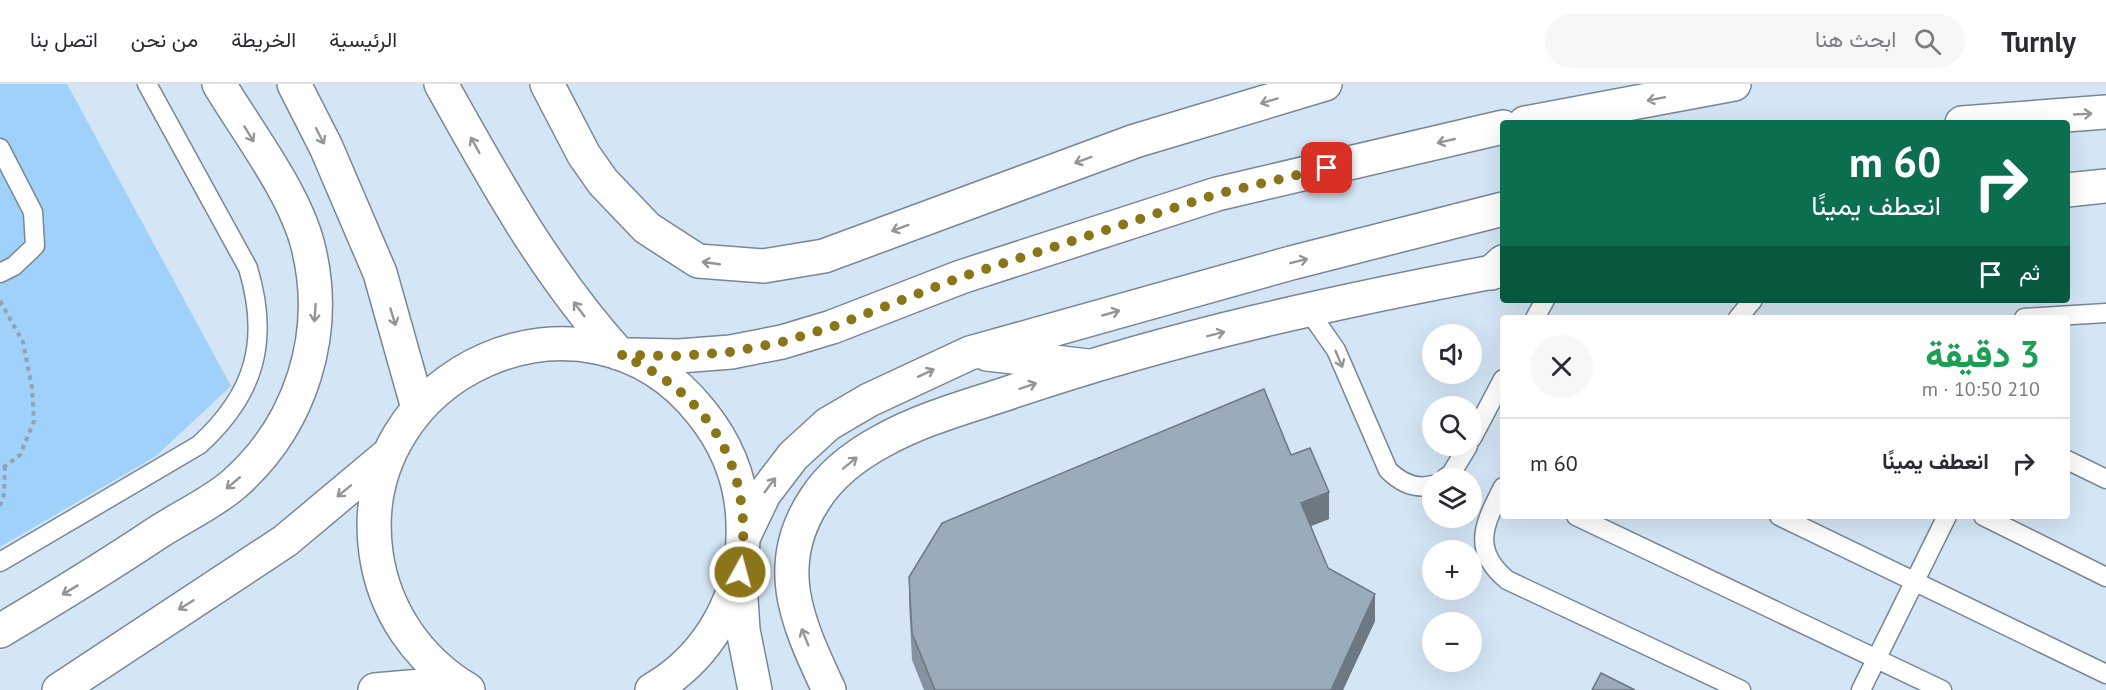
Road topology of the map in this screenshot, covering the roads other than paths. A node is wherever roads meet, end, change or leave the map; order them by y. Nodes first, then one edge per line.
1 (147, 84) edge
2 (219, 84) edge
3 (294, 84) edge
4 (441, 84) edge
5 (547, 84) edge
6 (1325, 84) edge
7 (1734, 84) edge
8 (2106, 112) edge
9 (1541, 120) edge
10 (2001, 120) edge
11 (1500, 128) edge
12 (0, 148) edge
13 (2106, 186) edge
14 (2070, 190) edge
15 (1500, 210) edge
16 (1499, 268) edge
17 (0, 273) edge
18 (1750, 303) edge
19 (1308, 310) junction
20 (2106, 313) edge
21 (1740, 315) edge
22 (2070, 315) edge
23 (970, 353) junction
24 (620, 354) junction
25 (1088, 366) junction
26 (1500, 385) edge
27 (418, 408) junction
28 (1482, 419) edge
29 (389, 454) junction
30 (2070, 461) edge
31 (2106, 479) edge
32 (1422, 486) edge
33 (1500, 493) edge
34 (1582, 519) edge
35 (1785, 519) edge
36 (1946, 519) edge
37 (1989, 519) edge
38 (744, 537) junction
39 (0, 562) edge
40 (740, 572) junction
41 (2106, 577) edge
42 (1915, 582) junction
43 (0, 631) edge
44 (1877, 659) junction
45 (2106, 674) edge
46 (462, 686) edge
47 (59, 690) edge
48 (375, 690) edge
49 (652, 690) edge
50 (754, 690) edge
51 (829, 690) edge
52 (1741, 690) edge
53 (1861, 690) edge
54 (1942, 690) edge

1 - 39 lane
2 -> 43 street
3 -> 27 street
24 -> 4 street
6 -> 5 street
7 -> 9 street
10 -> 8 street
11 -> 24 street
12 - 17 lane
13 - 14 street
23 -> 15 street
16 - 19 street
18 - 21 lane
25 -> 19 street
19 -> 32 lane
20 - 22 lane
23 - 25 street
38 -> 23 street
24 - 27 street
24 - 38 street
51 -> 25 street
26 - 28 lane
27 - 29 street
29 - 46 street
29 -> 47 street
30 - 31 lane
33 - 52 lane
34 - 44 lane
35 - 42 lane
36 - 42 lane
37 - 41 lane
38 - 40 street
40 - 49 street
40 - 50 street
42 - 44 lane
42 - 45 lane
44 - 53 lane
44 - 54 lane
46 - 48 street

